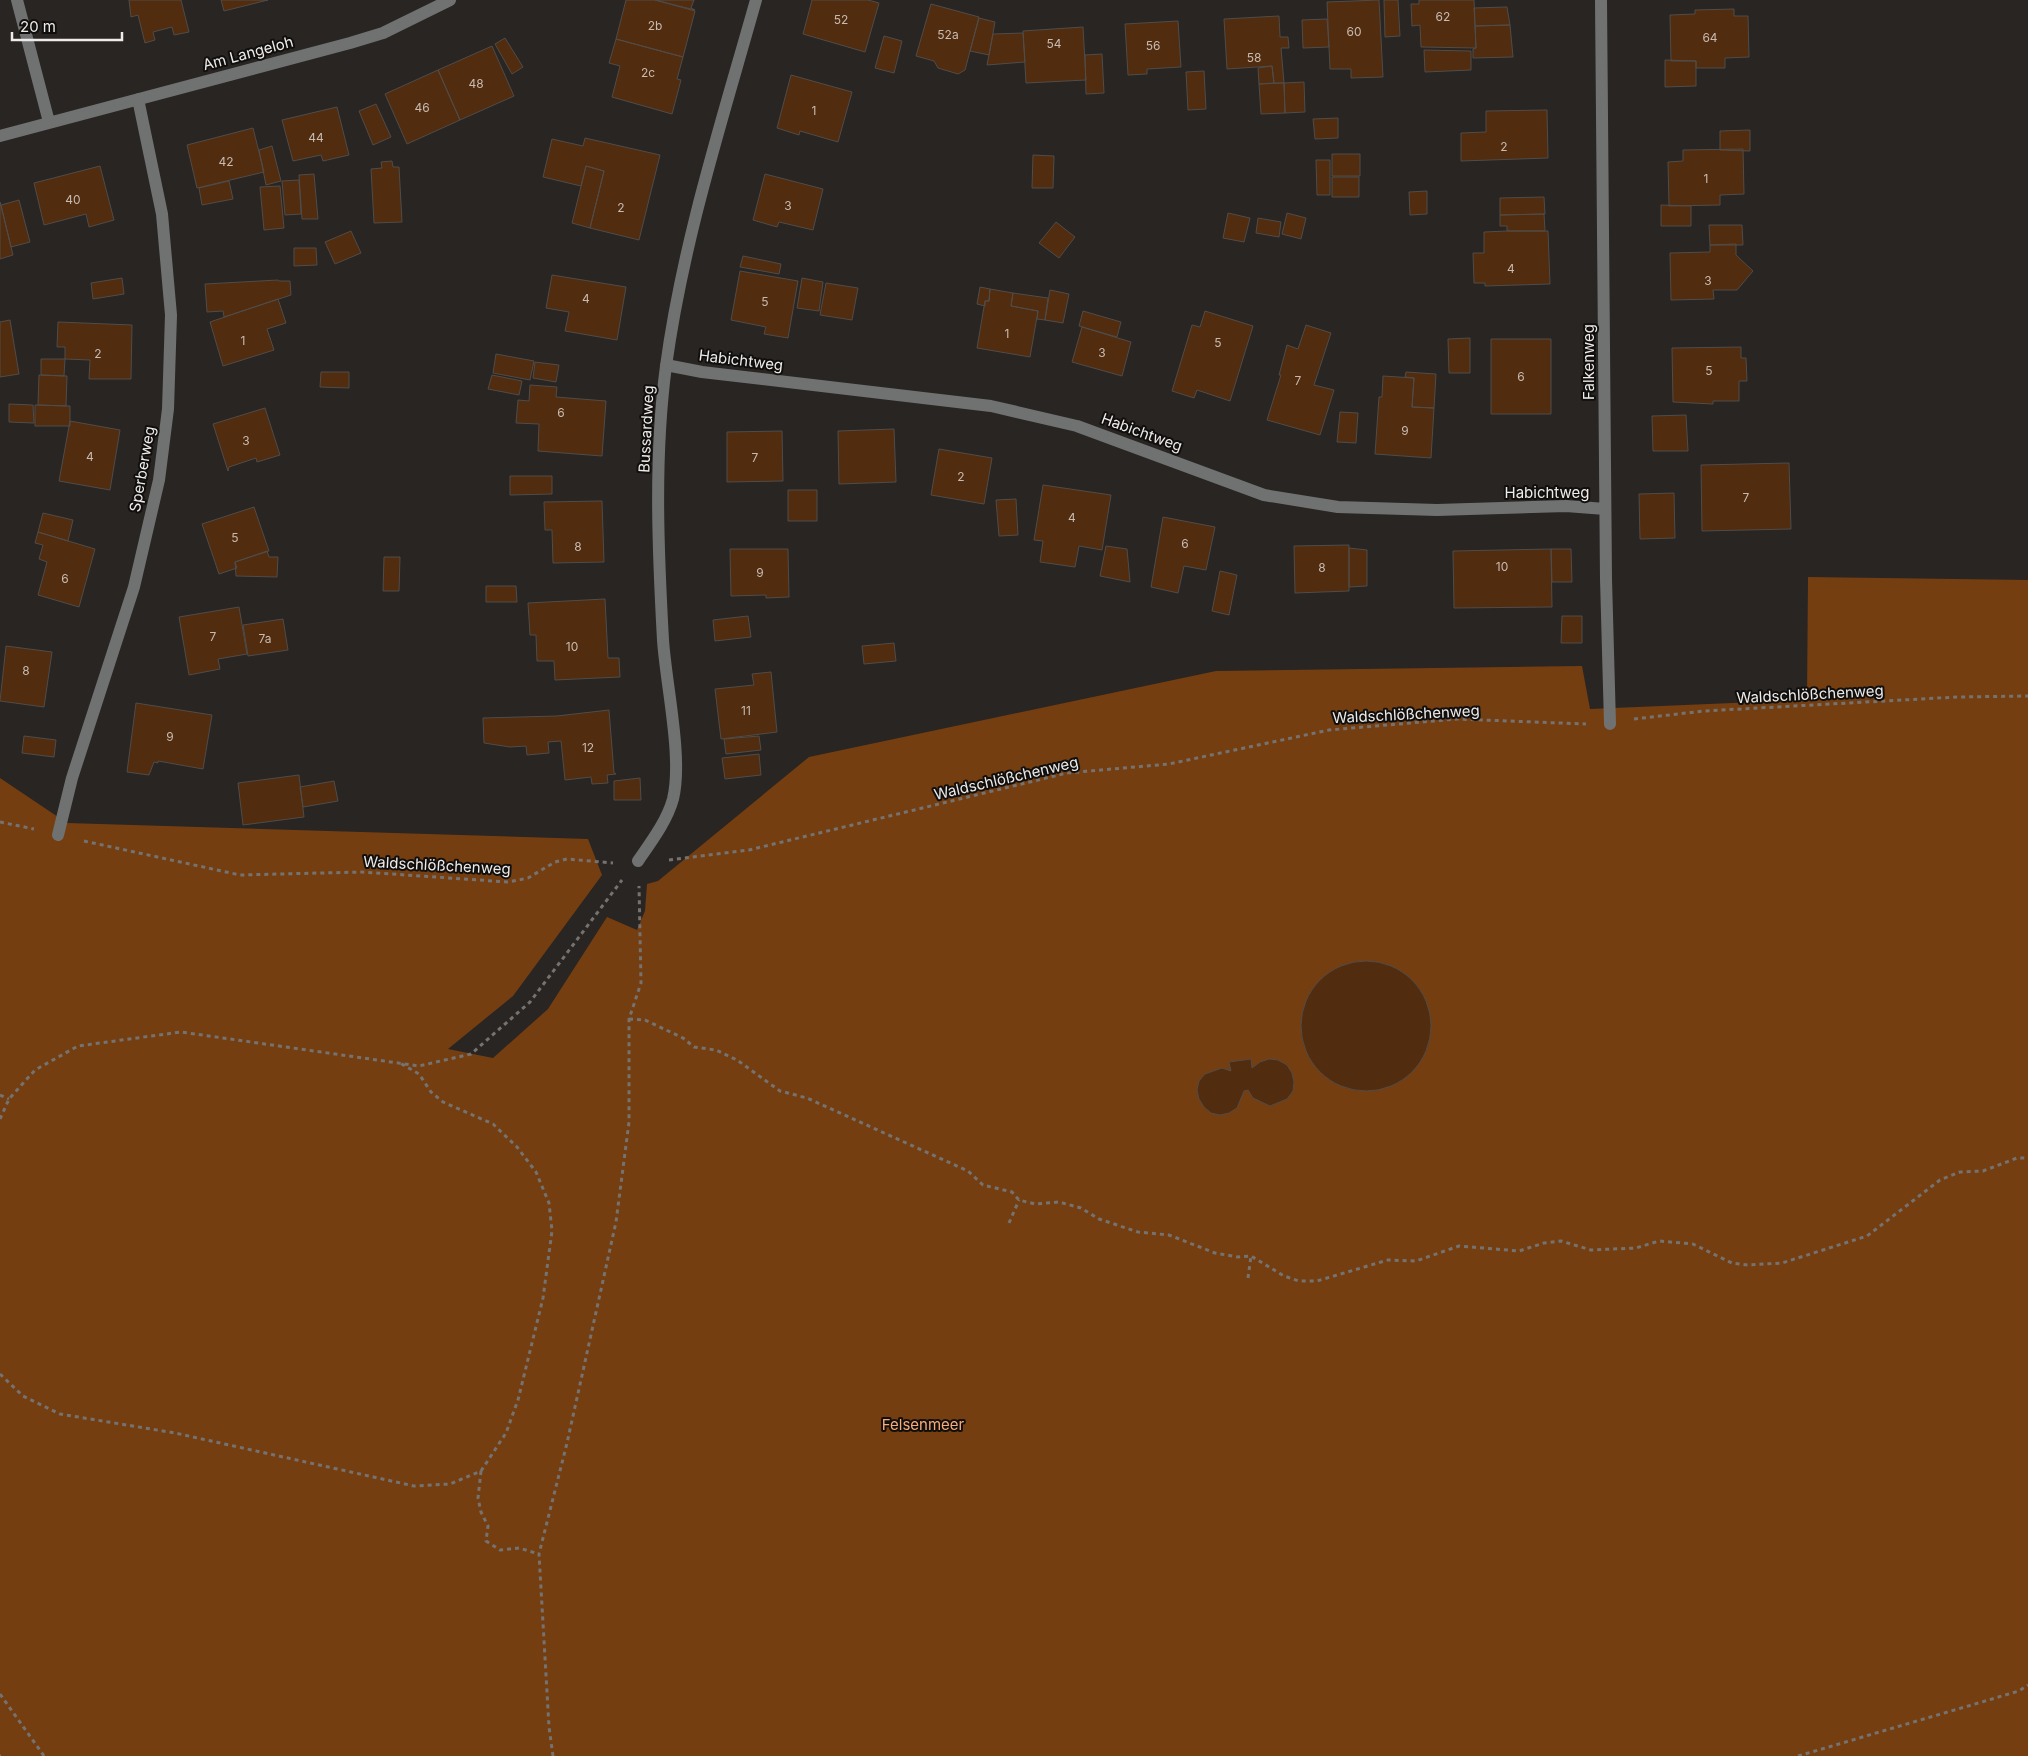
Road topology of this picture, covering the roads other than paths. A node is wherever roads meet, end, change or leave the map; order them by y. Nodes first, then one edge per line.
1 (17, 0) edge
2 (450, 0) edge
3 (756, 0) edge
4 (1601, 0) edge
5 (138, 99) junction
6 (49, 122) junction
7 (0, 136) edge
8 (666, 365) junction
9 (1605, 509) junction
10 (1610, 724) road end
11 (58, 835) road end
12 (638, 861) road end

1 - 6 street
2 - 5 street, Am Langeloh
3 - 8 street, Bussardweg
4 - 9 street, Falkenweg
5 - 6 street, Am Langeloh
5 - 11 street, Sperberweg
6 - 7 street, Am Langeloh
8 - 9 street, Habichtweg
8 - 12 street, Bussardweg
9 - 10 street, Falkenweg

